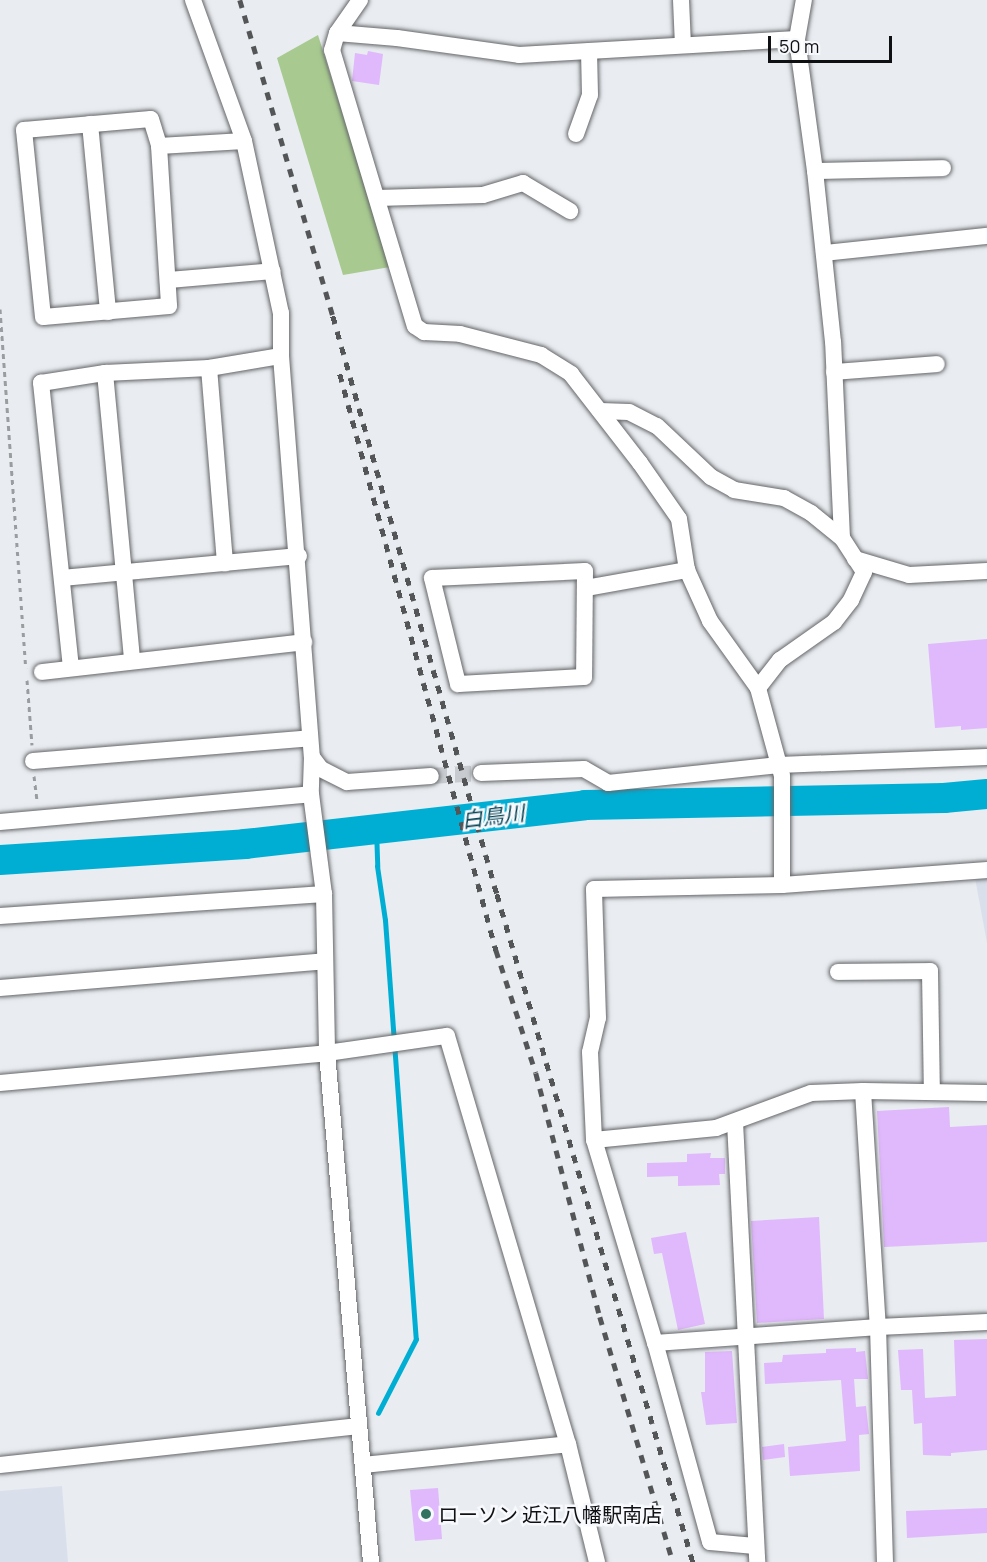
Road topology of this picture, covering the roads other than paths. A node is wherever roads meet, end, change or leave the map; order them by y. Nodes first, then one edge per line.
1 (194, 0) edge
2 (360, 0) edge
3 (681, 0) edge
4 (804, 0) edge
5 (337, 33) junction
6 (797, 39) junction
7 (683, 45) junction
8 (589, 51) junction
9 (90, 124) junction
10 (576, 134) dead end
11 (244, 141) junction
12 (159, 146) junction
13 (943, 168) dead end
14 (815, 171) junction
15 (377, 198) junction
16 (570, 211) dead end
17 (987, 236) edge
18 (824, 253) junction
19 (273, 271) junction
20 (169, 280) junction
21 (108, 312) junction
22 (281, 356) junction
23 (937, 364) dead end
24 (209, 368) junction
25 (834, 372) junction
26 (105, 373) junction
27 (600, 411) junction
28 (842, 538) junction
29 (299, 556) junction
30 (855, 559) junction
31 (225, 563) junction
32 (687, 570) junction
33 (987, 571) edge
34 (124, 572) junction
35 (62, 578) junction
36 (586, 588) junction
37 (304, 642) junction
38 (132, 660) junction
39 (71, 668) junction
40 (42, 672) dead end
41 (758, 688) junction
42 (310, 738) junction
43 (312, 757) junction
44 (987, 757) edge
45 (33, 761) road end
46 (780, 771) junction
47 (481, 773) tunnel mouth
48 (431, 776) tunnel mouth
49 (311, 794) junction
50 (0, 822) edge
51 (987, 870) edge
52 (782, 885) junction
53 (324, 894) junction
54 (0, 916) edge
55 (325, 961) junction
56 (838, 972) dead end
57 (0, 988) edge
58 (327, 1053) junction
59 (0, 1083) edge
60 (863, 1090) junction
61 (932, 1092) junction
62 (987, 1093) edge
63 (735, 1122) junction
64 (594, 1140) junction
65 (987, 1322) edge
66 (878, 1327) junction
67 (744, 1338) junction
68 (655, 1343) junction
69 (359, 1426) junction
70 (568, 1444) junction
71 (0, 1465) edge
72 (363, 1465) junction
73 (756, 1554) edge
74 (371, 1562) edge
75 (597, 1562) edge
76 (885, 1562) edge

1 - 11 street
2 - 5 street
3 - 7 street
4 - 6 street
5 - 8 street
5 - 15 street
6 - 7 street
6 - 14 street
7 - 8 street
8 - 10 street
9 - 12 street
9 - 21 street
9 - 21 street
11 - 12 street
11 - 19 street
12 - 20 street
13 - 14 street
14 - 18 street
15 - 16 street
15 - 27 street
17 - 18 street
18 - 25 street
19 - 20 street
19 - 22 street
20 - 21 street
22 - 24 street
22 - 29 street
23 - 25 street
24 - 26 street
24 - 31 street
25 - 28 street
26 - 34 street
26 - 35 street
27 - 28 street
27 - 32 street
28 - 30 street
29 - 31 street
29 - 37 street
30 - 33 street
30 - 41 street
31 - 34 street
32 - 36 street
32 - 41 street
34 - 35 street
34 - 38 street
35 - 39 street
36 - 36 street
37 - 38 street
37 - 42 street
38 - 39 street
39 - 40 street
41 - 46 street
42 - 43 street
42 - 45 street
43 - 48 street
43 - 49 street
44 - 46 street
46 - 47 street
46 - 52 street
49 - 50 street
49 - 53 street
51 - 52 street
52 - 64 street
53 - 54 street
53 - 55 street
55 - 57 street
55 - 58 street
56 - 61 street
58 - 59 street
58 - 69 street
58 - 70 street
60 - 61 street
60 - 63 street
60 - 66 street
61 - 62 street
63 - 64 street
63 - 67 street
64 - 68 street
65 - 66 street
66 - 67 street
66 - 76 street
67 - 68 street
67 - 73 street
68 - 73 street
69 - 71 street
69 - 72 street
70 - 72 street
70 - 75 street
72 - 74 street

